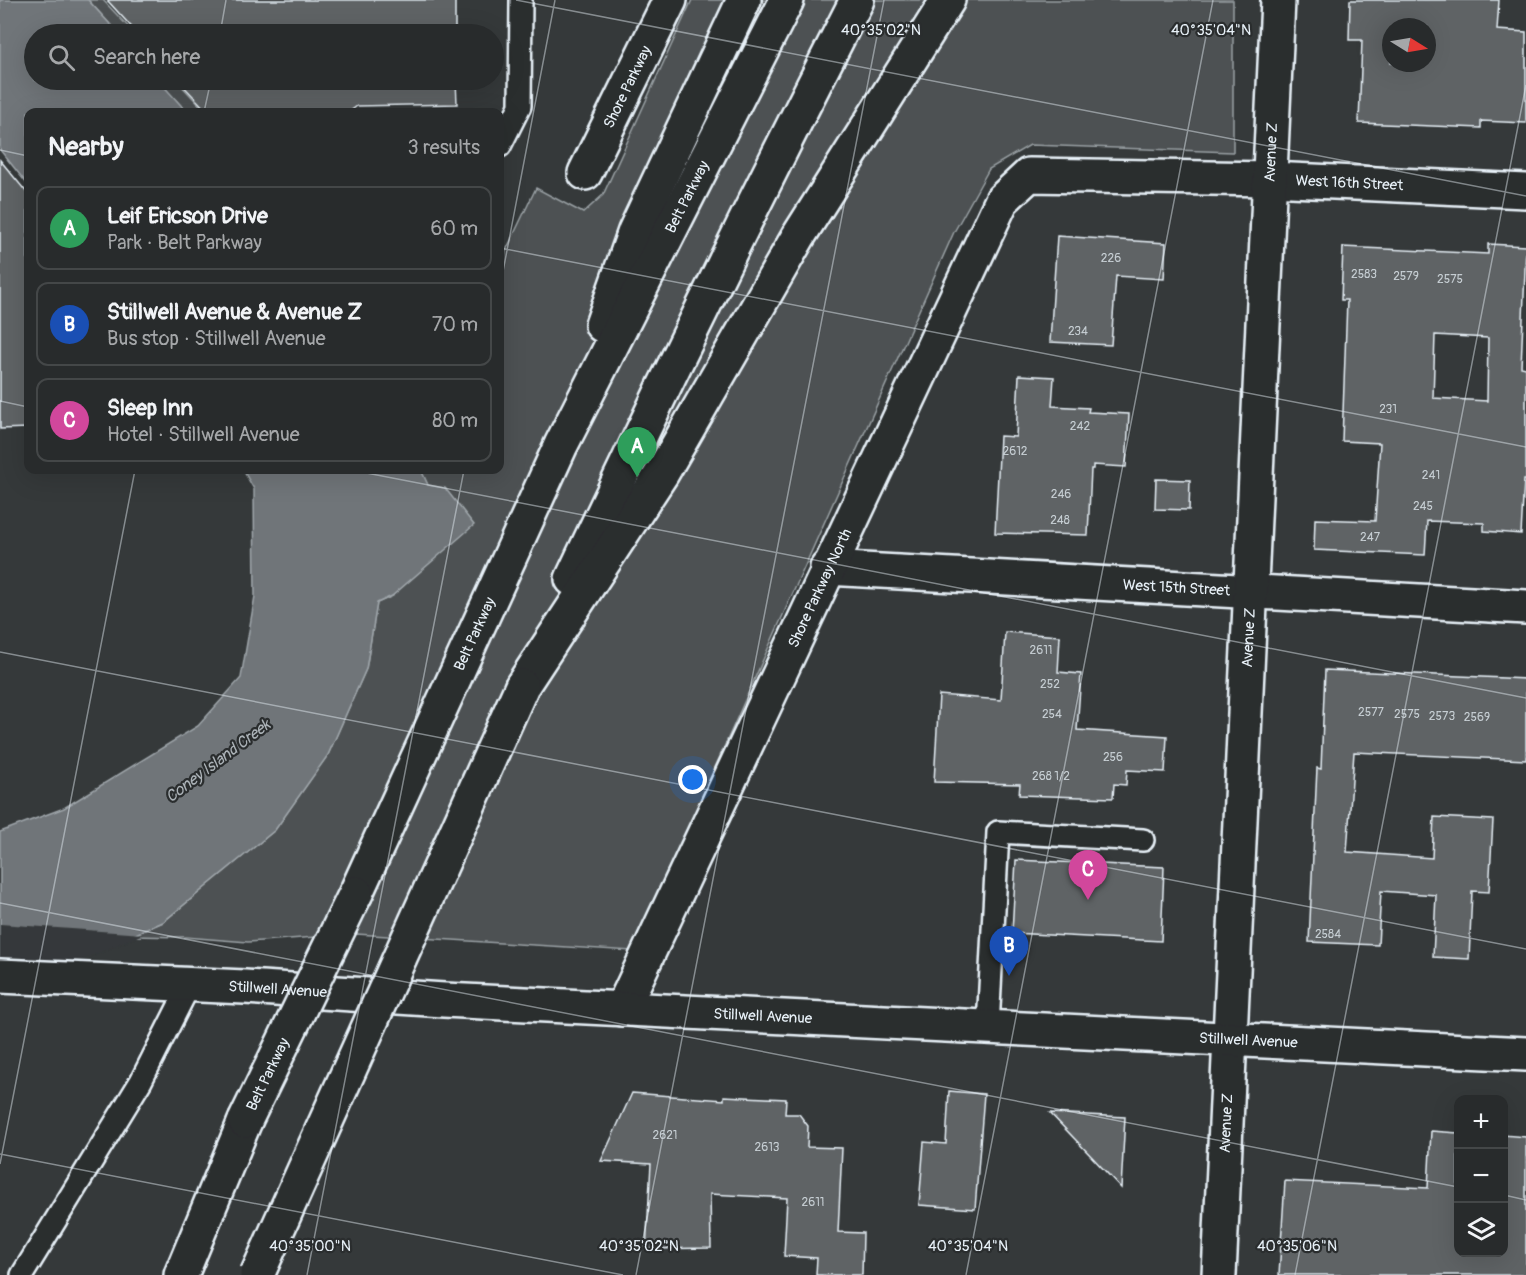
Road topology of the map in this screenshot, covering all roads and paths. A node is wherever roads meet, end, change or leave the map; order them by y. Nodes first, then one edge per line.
1 (521, 0) edge
2 (670, 0) edge
3 (744, 0) edge
4 (787, 0) edge
5 (857, 0) edge
6 (948, 0) edge
7 (1278, 0) edge
8 (504, 138) edge
9 (585, 173) dead end
10 (1029, 175) joint
11 (1270, 179) junction
12 (1526, 191) edge
13 (561, 445) junction
14 (827, 568) junction
15 (1250, 592) junction
16 (1526, 607) edge
17 (522, 686) junction
18 (1143, 840) dead end
19 (0, 976) edge
20 (190, 984) junction
21 (622, 1009) junction
22 (988, 1027) junction
23 (1230, 1039) junction
24 (1526, 1054) edge
25 (22, 1275) edge
26 (181, 1275) edge
27 (257, 1275) edge
28 (1219, 1275) edge

1 - 8 lane
2 - 9 main road, Shore Parkway
3 - 13 main road
4 - 13 main road, Belt Parkway
5 - 17 main road
6 - 17 main road
7 - 11 main road, Avenue Z
10 - 11 main road, West 16th Street
10 - 14 main road, Shore Parkway North
11 - 12 main road, West 16th Street
11 - 15 main road, Avenue Z
13 - 26 main road, Belt Parkway, bridge
14 - 15 main road, West 15th Street
14 - 21 main road, Shore Parkway North
15 - 16 main road, West 15th Street
15 - 23 main road, Avenue Z
17 - 27 main road, bridge
18 - 22 lane
19 - 20 main road, Stillwell Avenue
20 - 21 main road, Stillwell Avenue
20 - 25 lane
21 - 22 main road, Stillwell Avenue
22 - 23 main road, Stillwell Avenue
23 - 24 main road, Stillwell Avenue
23 - 28 main road, Avenue Z

